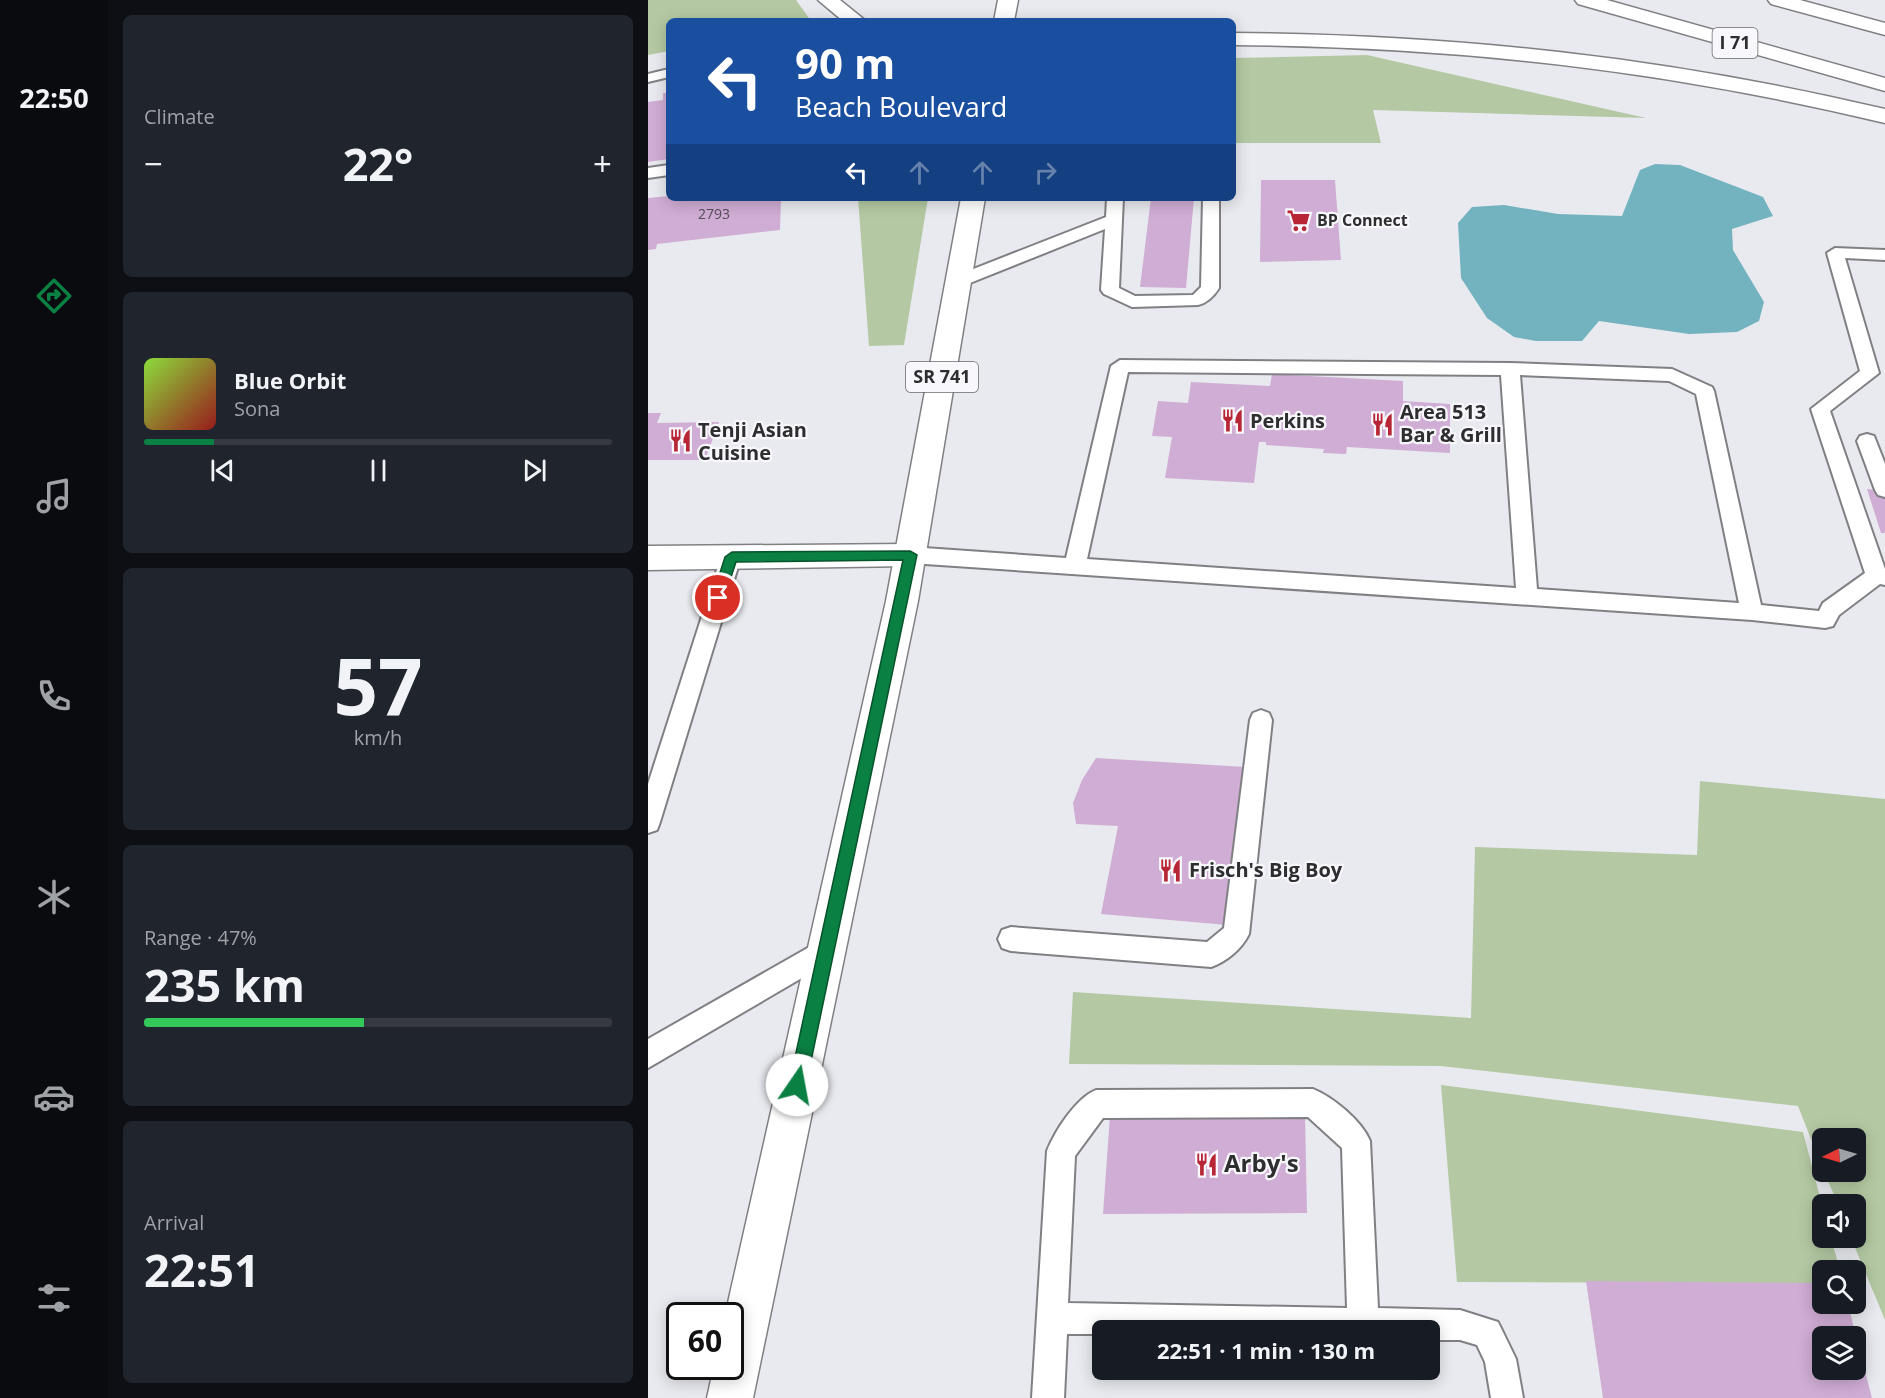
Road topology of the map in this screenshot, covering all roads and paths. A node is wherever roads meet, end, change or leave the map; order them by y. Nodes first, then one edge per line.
1 (828, 0) edge
2 (1008, 0) edge
3 (1585, 0) edge
4 (1778, 0) edge
5 (1841, 0) edge
6 (1885, 14) edge
7 (852, 18) edge
8 (1005, 18) edge
9 (1885, 29) edge
10 (1236, 39) edge
11 (666, 74) edge
12 (648, 78) edge
13 (1885, 85) edge
14 (1885, 116) edge
15 (666, 171) edge
16 (648, 173) edge
17 (972, 201) edge
18 (1115, 201) edge
19 (1211, 201) edge
20 (1115, 219) junction
21 (1885, 255) edge
22 (959, 281) junction
23 (1510, 369) junction
24 (1867, 441) dead end
25 (1885, 490) edge
26 (910, 555) junction
27 (732, 557) junction
28 (648, 558) edge
29 (1075, 565) junction
30 (1881, 576) edge
31 (1527, 596) junction
32 (1752, 612) junction
33 (1261, 720) dead end
34 (652, 797) edge
35 (648, 822) edge
36 (1011, 939) dead end
37 (827, 949) junction
38 (648, 1054) edge
39 (1054, 1318) junction
40 (1157, 1320) edge
41 (1363, 1320) edge
42 (1440, 1325) edge
43 (730, 1398) edge
44 (1048, 1398) edge
45 (1507, 1398) edge

1 - 7 main road
2 - 8 main road
3 - 13 main road, I 71
4 - 9 main road
5 - 6 main road
10 - 14 main road
11 - 12 lane
15 - 16 lane
17 - 22 main road, SR 741
18 - 20 lane
19 - 20 lane
20 - 22 lane
21 - 30 lane
22 - 26 main road, SR 741
23 - 29 lane
23 - 31 lane
23 - 32 lane
24 - 25 lane
26 - 27 main road
26 - 29 lane
26 - 37 main road, SR 741
27 - 28 main road
27 - 34 lane
29 - 31 lane
30 - 32 lane
31 - 32 lane
33 - 36 lane
34 - 35 lane
37 - 38 lane
37 - 43 main road, SR 741
39 - 40 lane
39 - 41 lane
39 - 44 lane
42 - 45 lane

